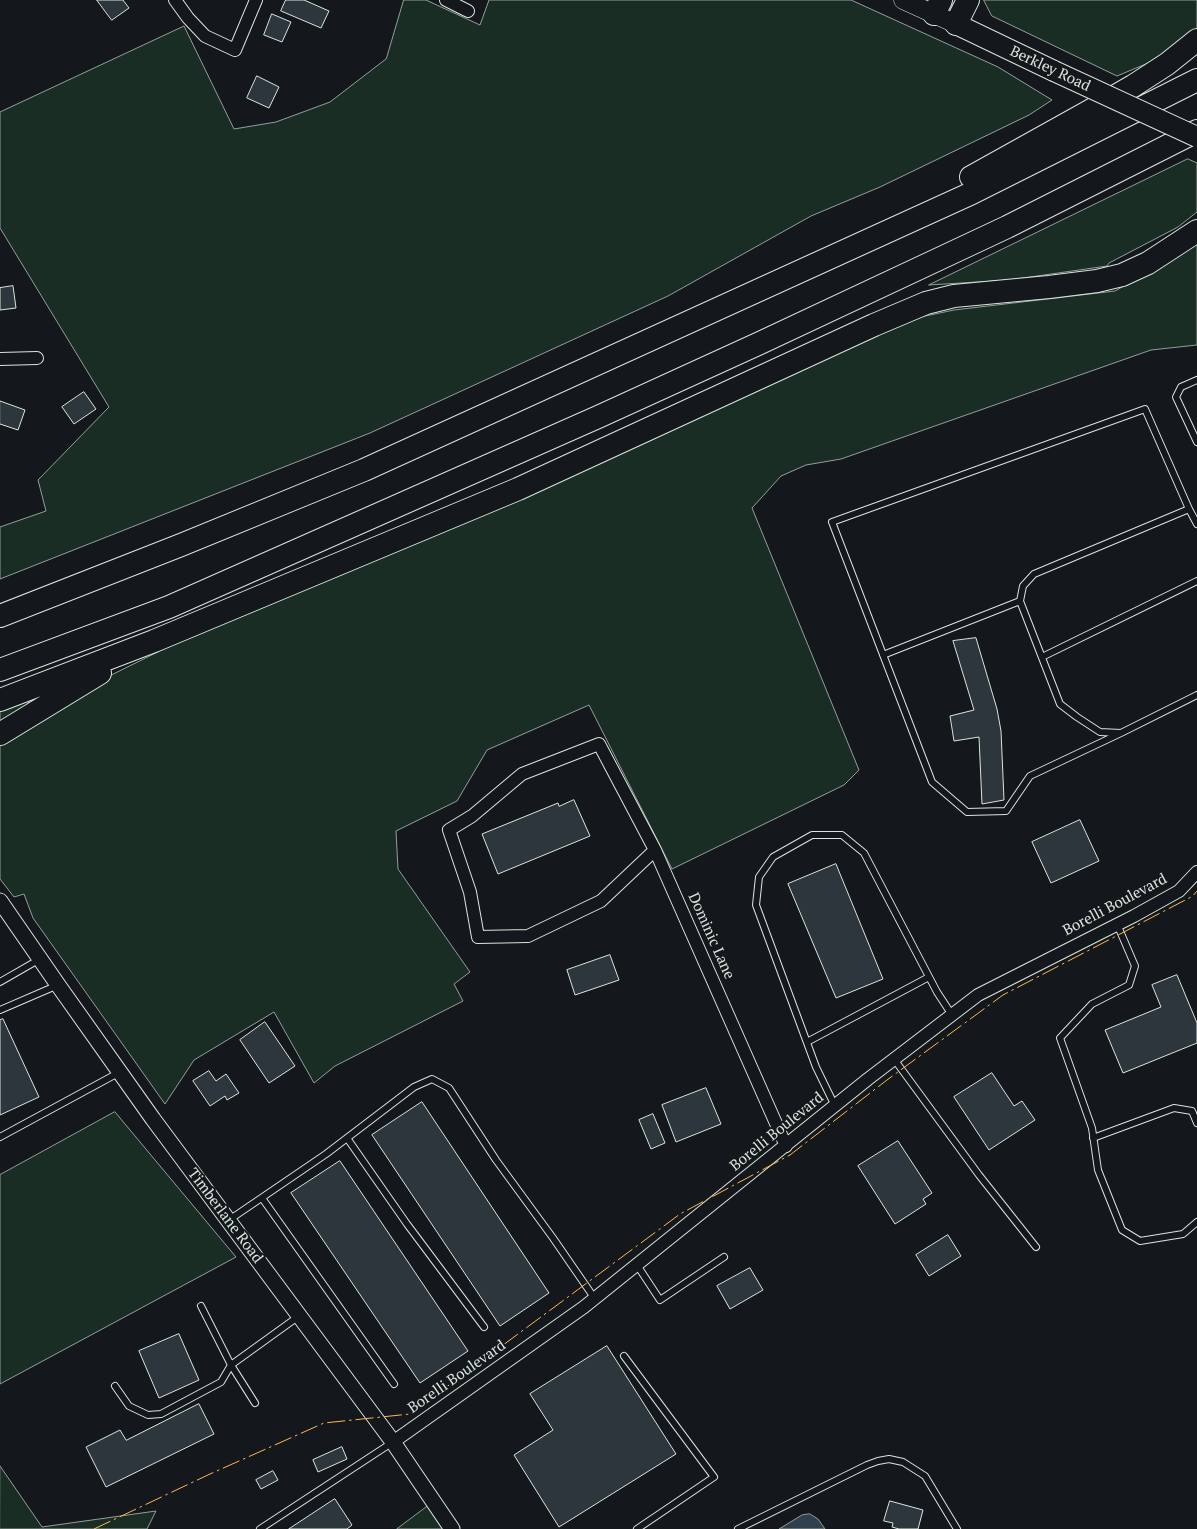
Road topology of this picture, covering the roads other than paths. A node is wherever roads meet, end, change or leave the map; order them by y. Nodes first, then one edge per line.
1 (175, 0) edge
2 (256, 0) edge
3 (446, 0) edge
4 (903, 0) edge
5 (968, 0) edge
6 (938, 7) edge
7 (468, 11) dead end
8 (956, 24) junction
9 (1197, 40) edge
10 (1197, 80) edge
11 (1197, 131) edge
12 (1197, 137) edge
13 (1197, 231) edge
14 (37, 358) dead end
15 (0, 359) edge
16 (1197, 380) edge
17 (1197, 442) edge
18 (364, 470) junction
19 (1189, 509) junction
20 (1197, 524) edge
21 (1197, 581) edge
22 (1020, 601) junction
23 (0, 616) edge
24 (154, 641) junction
25 (883, 655) junction
26 (1042, 657) junction
27 (0, 670) edge
28 (1197, 695) edge
29 (0, 700) edge
30 (1120, 733) junction
31 (0, 734) edge
32 (655, 850) junction
33 (1197, 872) edge
34 (0, 901) edge
35 (1117, 924) junction
36 (40, 959) junction
37 (928, 977) junction
38 (0, 982) edge
39 (58, 985) junction
40 (0, 1010) edge
41 (952, 1015) junction
42 (807, 1042) junction
43 (894, 1059) junction
44 (120, 1072) junction
45 (835, 1106) junction
46 (1197, 1123) edge
47 (0, 1137) edge
48 (347, 1138) junction
49 (1093, 1138) junction
50 (786, 1146) junction
51 (262, 1198) junction
52 (228, 1221) junction
53 (1197, 1222) edge
54 (1036, 1247) dead end
55 (724, 1257) dead end
56 (637, 1265) junction
57 (595, 1299) junction
58 (201, 1306) dead end
59 (299, 1316) junction
60 (484, 1327) dead end
61 (624, 1356) dead end
62 (231, 1365) junction
63 (394, 1384) dead end
64 (115, 1386) dead end
65 (255, 1404) dead end
66 (392, 1442) junction
67 (260, 1529) edge
68 (452, 1529) edge
69 (637, 1529) edge
70 (738, 1529) edge
71 (957, 1529) edge

1 - 2 street
3 - 7 street
4 - 6 main road, Berkley Road
5 - 8 highway
6 - 8 main road, Berkley Road
8 - 12 main road, Berkley Road, bridge
9 - 18 highway
10 - 18 highway
11 - 27 highway
13 - 24 highway
14 - 15 street
16 - 17 lane
18 - 23 highway
19 - 20 lane
19 - 22 lane
19 - 25 lane
21 - 26 lane
22 - 25 lane
22 - 26 lane
24 - 29 highway
24 - 31 highway
25 - 30 lane
26 - 30 lane
28 - 30 lane
32 - 32 street, Dominic Lane
32 - 50 street, Dominic Lane
33 - 35 street, Borelli Boulevard
34 - 36 street, Timberlane Road
35 - 41 street, Borelli Boulevard
35 - 49 lane
36 - 38 lane
36 - 39 street, Timberlane Road
37 - 41 lane
37 - 42 lane
37 - 42 lane
39 - 40 lane
39 - 44 street, Timberlane Road
41 - 43 street, Borelli Boulevard
42 - 45 lane
43 - 45 street, Borelli Boulevard
43 - 54 lane
44 - 47 lane
44 - 52 street, Timberlane Road
45 - 50 street, Borelli Boulevard
46 - 49 lane
48 - 51 lane
48 - 57 lane
48 - 60 lane
49 - 53 lane
50 - 56 street, Borelli Boulevard
51 - 52 lane
51 - 63 lane
52 - 59 street, Timberlane Road
55 - 56 lane
56 - 57 street, Borelli Boulevard
57 - 66 street, Borelli Boulevard
58 - 62 lane
59 - 62 lane
59 - 66 street, Timberlane Road
61 - 69 lane
62 - 64 lane
62 - 65 lane
66 - 67 lane
66 - 68 street, Timberlane Road
70 - 71 lane

